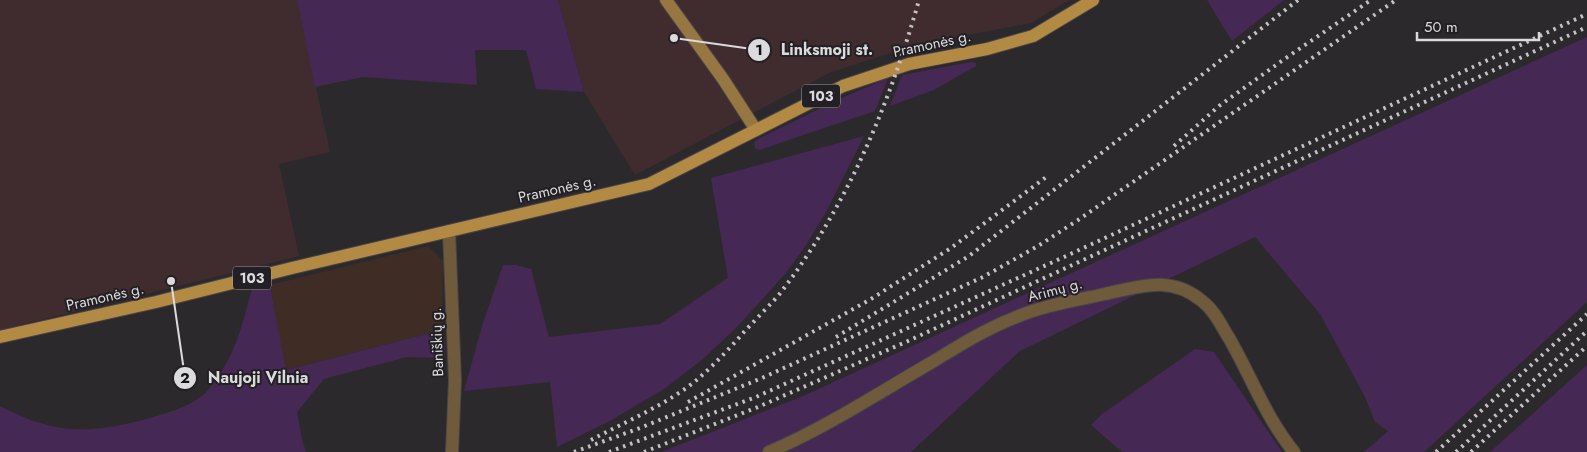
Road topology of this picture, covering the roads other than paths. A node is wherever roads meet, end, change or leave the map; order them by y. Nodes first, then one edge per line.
1 (666, 0) edge
2 (1093, 0) edge
3 (756, 130) junction
4 (449, 231) junction
5 (0, 337) edge
6 (452, 452) edge
7 (769, 452) edge
8 (1294, 452) edge

1 - 3 main road
2 - 3 main road, Pramonės g. / 103
3 - 4 main road, Pramonės g. / 103
4 - 5 main road, Pramonės g. / 103
4 - 6 street, Baniškių g.
7 - 8 street, Arimų g.

